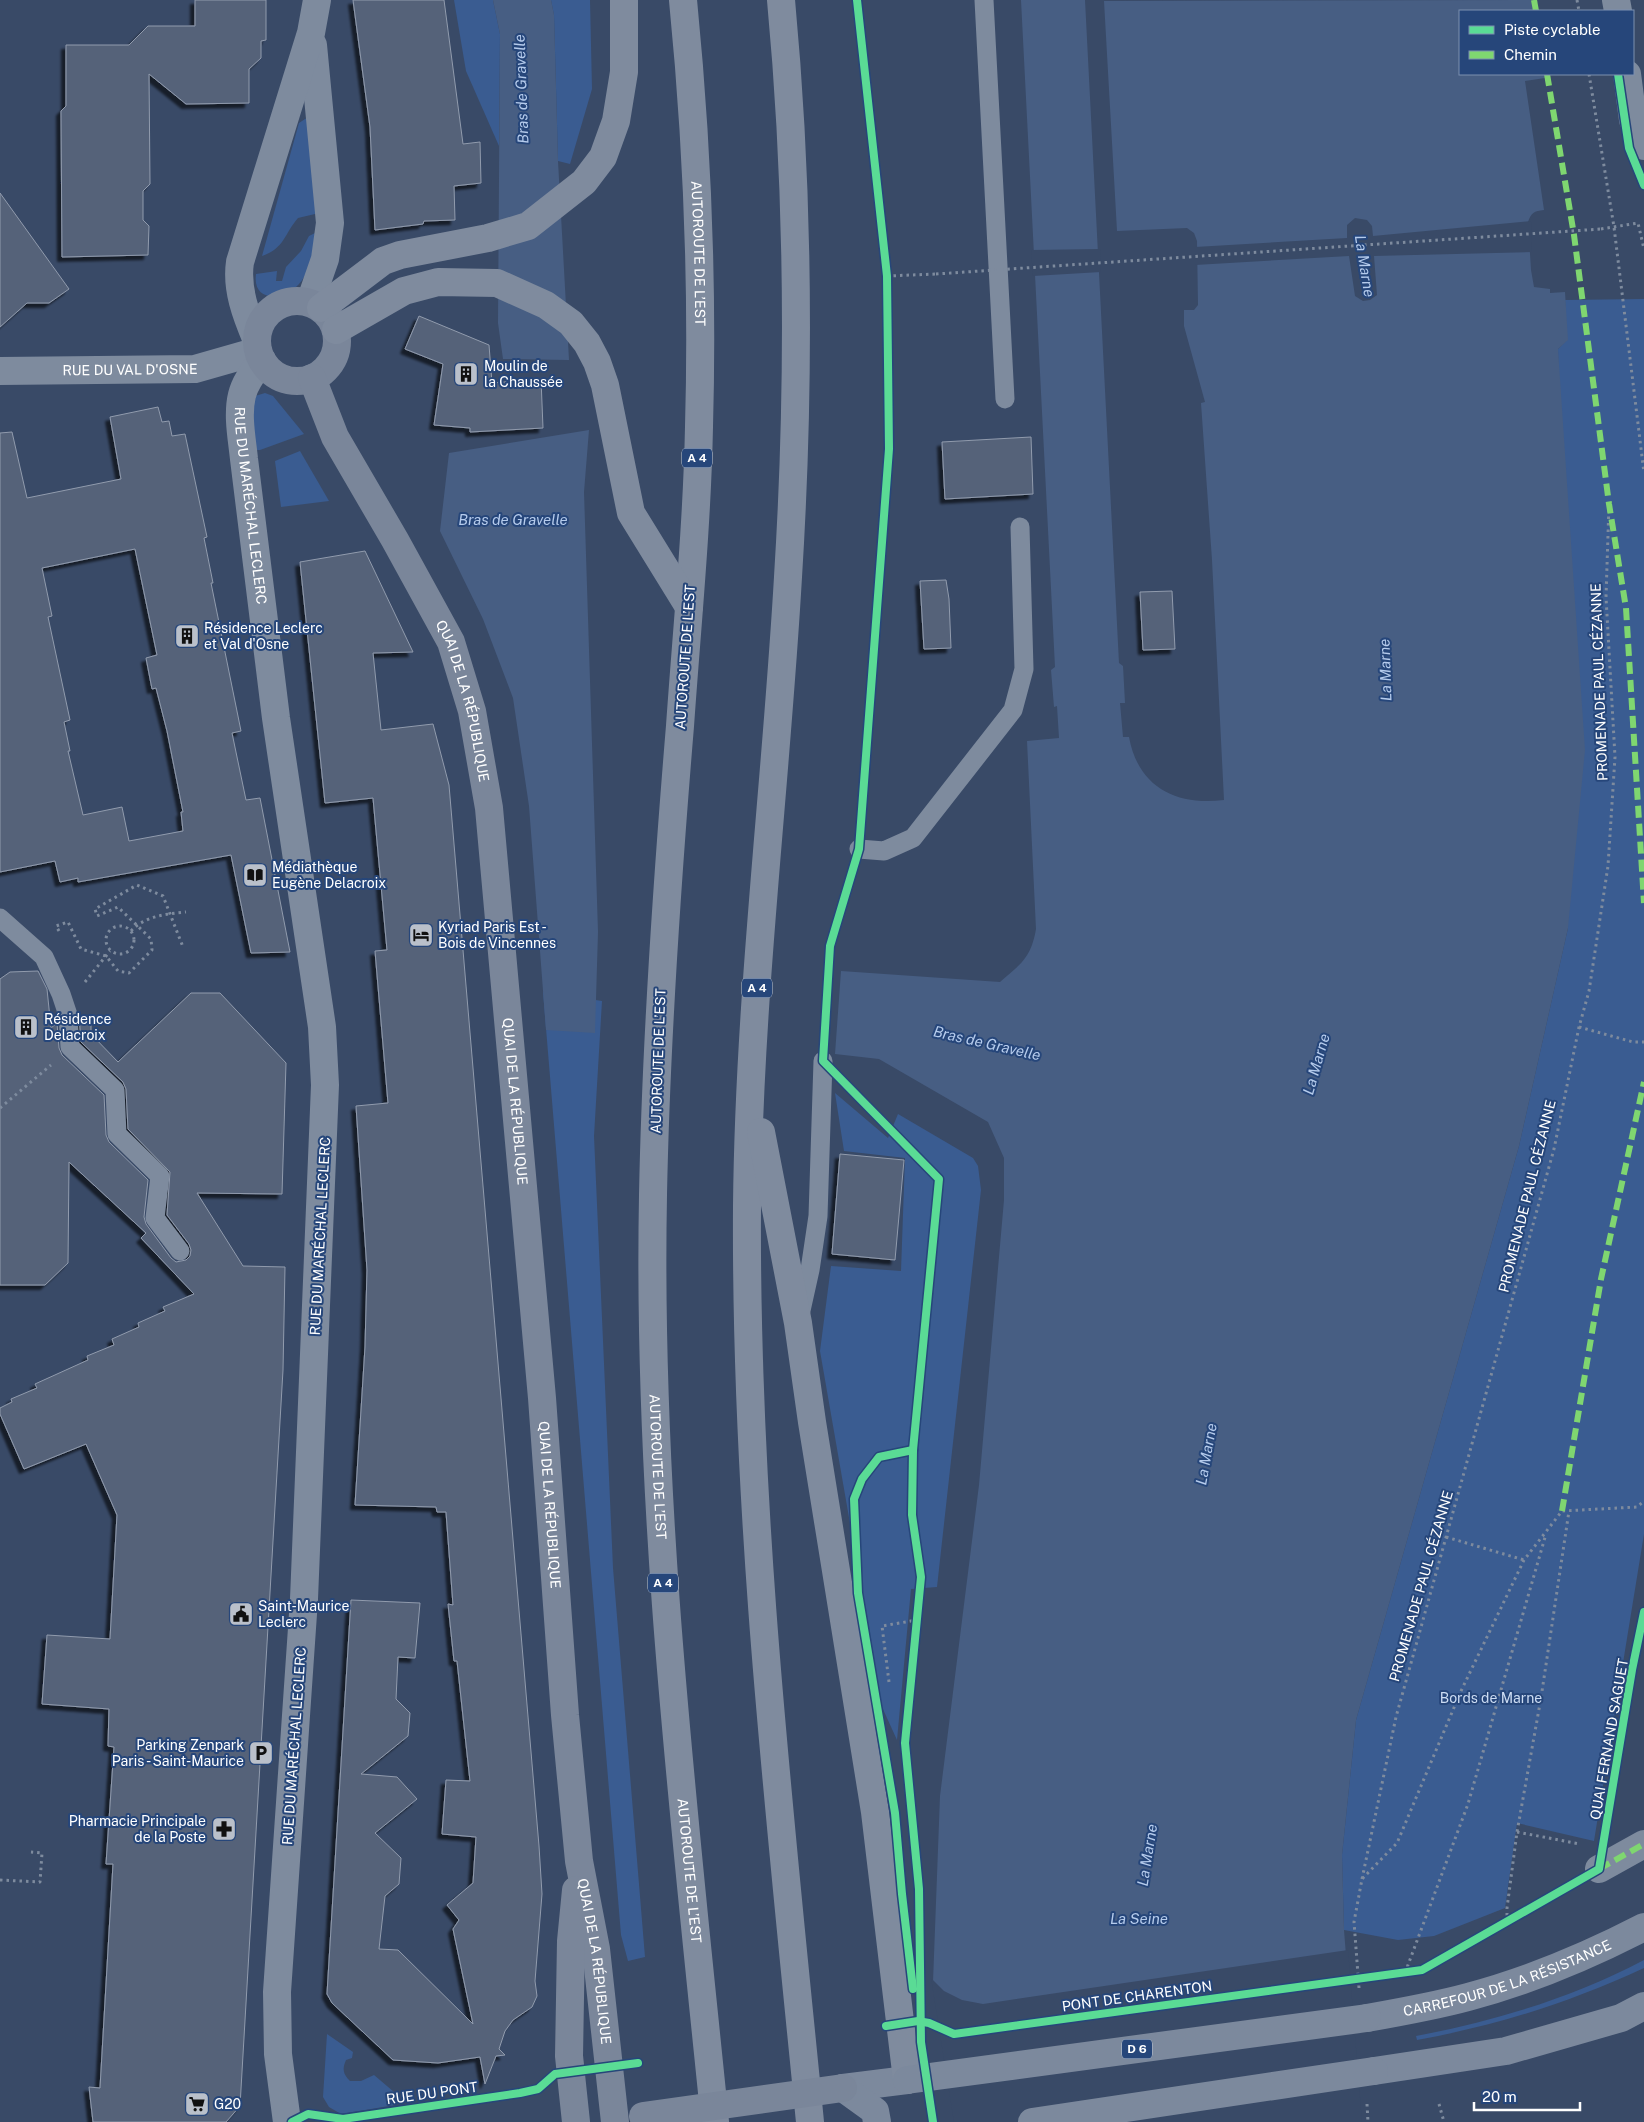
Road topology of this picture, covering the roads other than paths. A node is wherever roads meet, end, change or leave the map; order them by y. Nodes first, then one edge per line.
1 (317, 0) edge
2 (624, 0) edge
3 (683, 0) edge
4 (781, 0) edge
5 (984, 0) edge
6 (312, 33) junction
7 (1627, 75) edge
8 (1644, 146) edge
9 (322, 313) junction
10 (259, 351) junction
11 (0, 371) edge
12 (312, 378) junction
13 (1005, 399) dead end
14 (1020, 527) dead end
15 (689, 607) junction
16 (859, 849) dead end
17 (0, 918) edge
18 (823, 1061) dead end
19 (751, 1084) junction
20 (180, 1251) dead end
21 (798, 1323) junction
22 (1644, 1844) edge
23 (1601, 1859) road end
24 (579, 1861) junction
25 (1644, 1927) edge
26 (1644, 2006) edge
27 (907, 2080) junction
28 (843, 2088) junction
29 (876, 2116) edge
30 (287, 2122) edge
31 (576, 2122) edge
32 (612, 2122) edge
33 (715, 2122) edge
34 (810, 2122) edge
35 (1032, 2122) edge

1 - 6 street
2 - 9 highway
3 - 15 highway, AUTOROUTE DE L’EST / A 4
4 - 19 highway, A 4
5 - 13 lane
6 - 9 street
6 - 10 street
7 - 8 street
9 - 10 main road
9 - 12 main road
9 - 15 highway
10 - 11 street, RUE DU VAL D'OSNE
10 - 12 main road
10 - 30 street, RUE DU MARÉCHAL LECLERC
12 - 24 main road, QUAI DE LA RÉPUBLIQUE
14 - 16 lane
15 - 33 highway, AUTOROUTE DE L’EST / A 4
17 - 20 lane
18 - 21 lane
19 - 21 highway
19 - 34 highway, A 4
21 - 27 highway
22 - 23 street
24 - 31 main road, QUAI DE LA RÉPUBLIQUE
24 - 32 main road, QUAI DE LA RÉPUBLIQUE
25 - 27 main road, CARREFOUR DE LA RÉSISTANCE / D 6, bridge
26 - 35 main road, bridge
27 - 28 main road, D 6
27 - 29 main road
28 - 29 main road
28 - 32 main road, bridge

